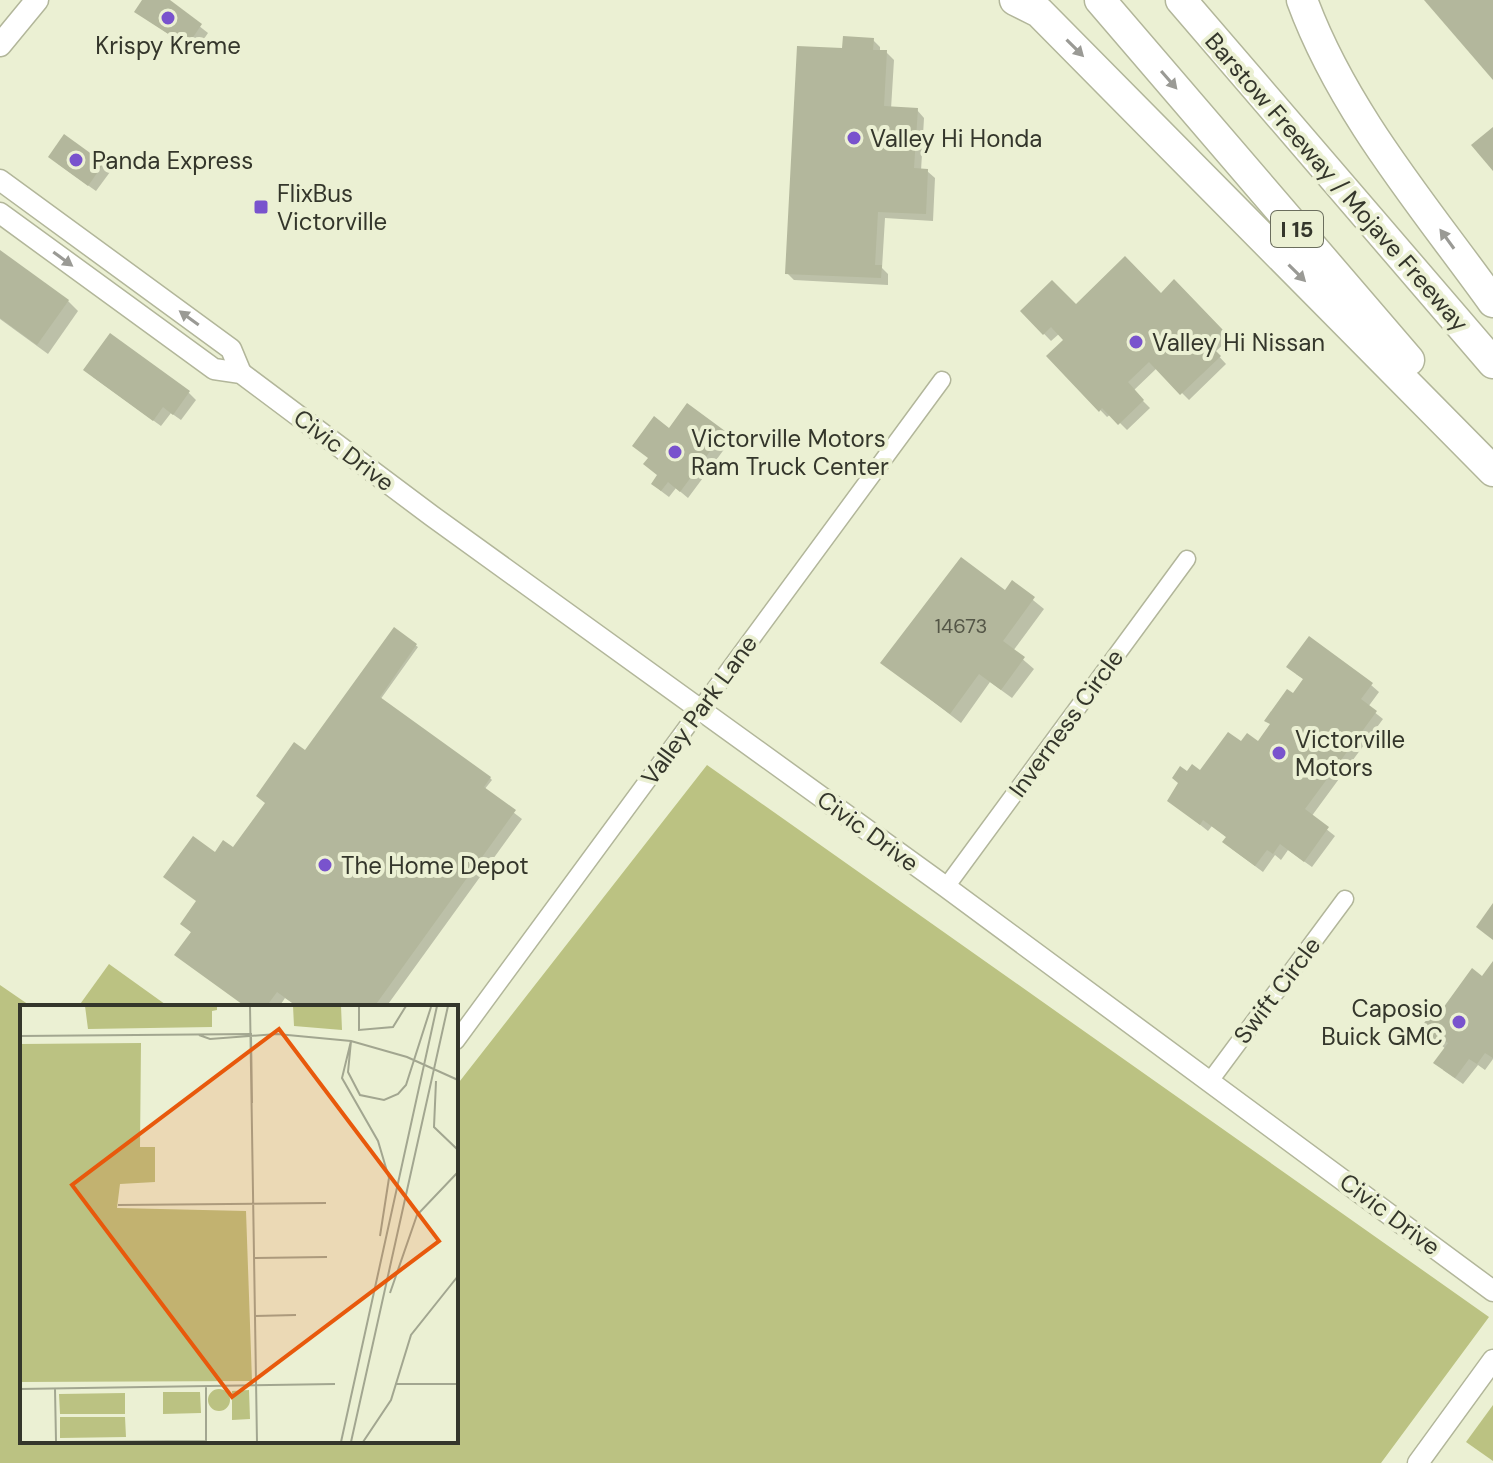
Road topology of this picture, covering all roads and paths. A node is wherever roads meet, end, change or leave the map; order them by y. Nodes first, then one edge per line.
1 (37, 0) edge
2 (1015, 0) edge
3 (1100, 0) edge
4 (1181, 0) edge
5 (1302, 0) edge
6 (0, 45) edge
7 (0, 180) edge
8 (0, 213) edge
9 (1493, 302) edge
10 (1493, 363) edge
11 (241, 373) junction
12 (942, 380) dead end
13 (1493, 458) edge
14 (1493, 471) edge
15 (1187, 559) dead end
16 (700, 710) junction
17 (946, 887) junction
18 (1345, 899) dead end
19 (458, 1038) edge
20 (1210, 1081) junction
21 (1493, 1291) edge
22 (1493, 1360) edge
23 (1418, 1463) edge

1 - 6 main road
2 -> 14 highway
3 -> 13 highway, I 15
4 - 10 highway, Barstow Freeway / Mojave Freeway / I 15
9 -> 5 highway
11 -> 7 street, Civic Drive
8 -> 11 street, Civic Drive
11 - 16 street, Civic Drive
12 - 16 street, Valley Park Lane
15 - 17 street, Inverness Circle
16 - 17 street, Civic Drive
16 - 19 street, Valley Park Lane
17 - 20 street, Civic Drive
18 - 20 street, Swift Circle
20 - 21 street, Civic Drive
22 - 23 street

